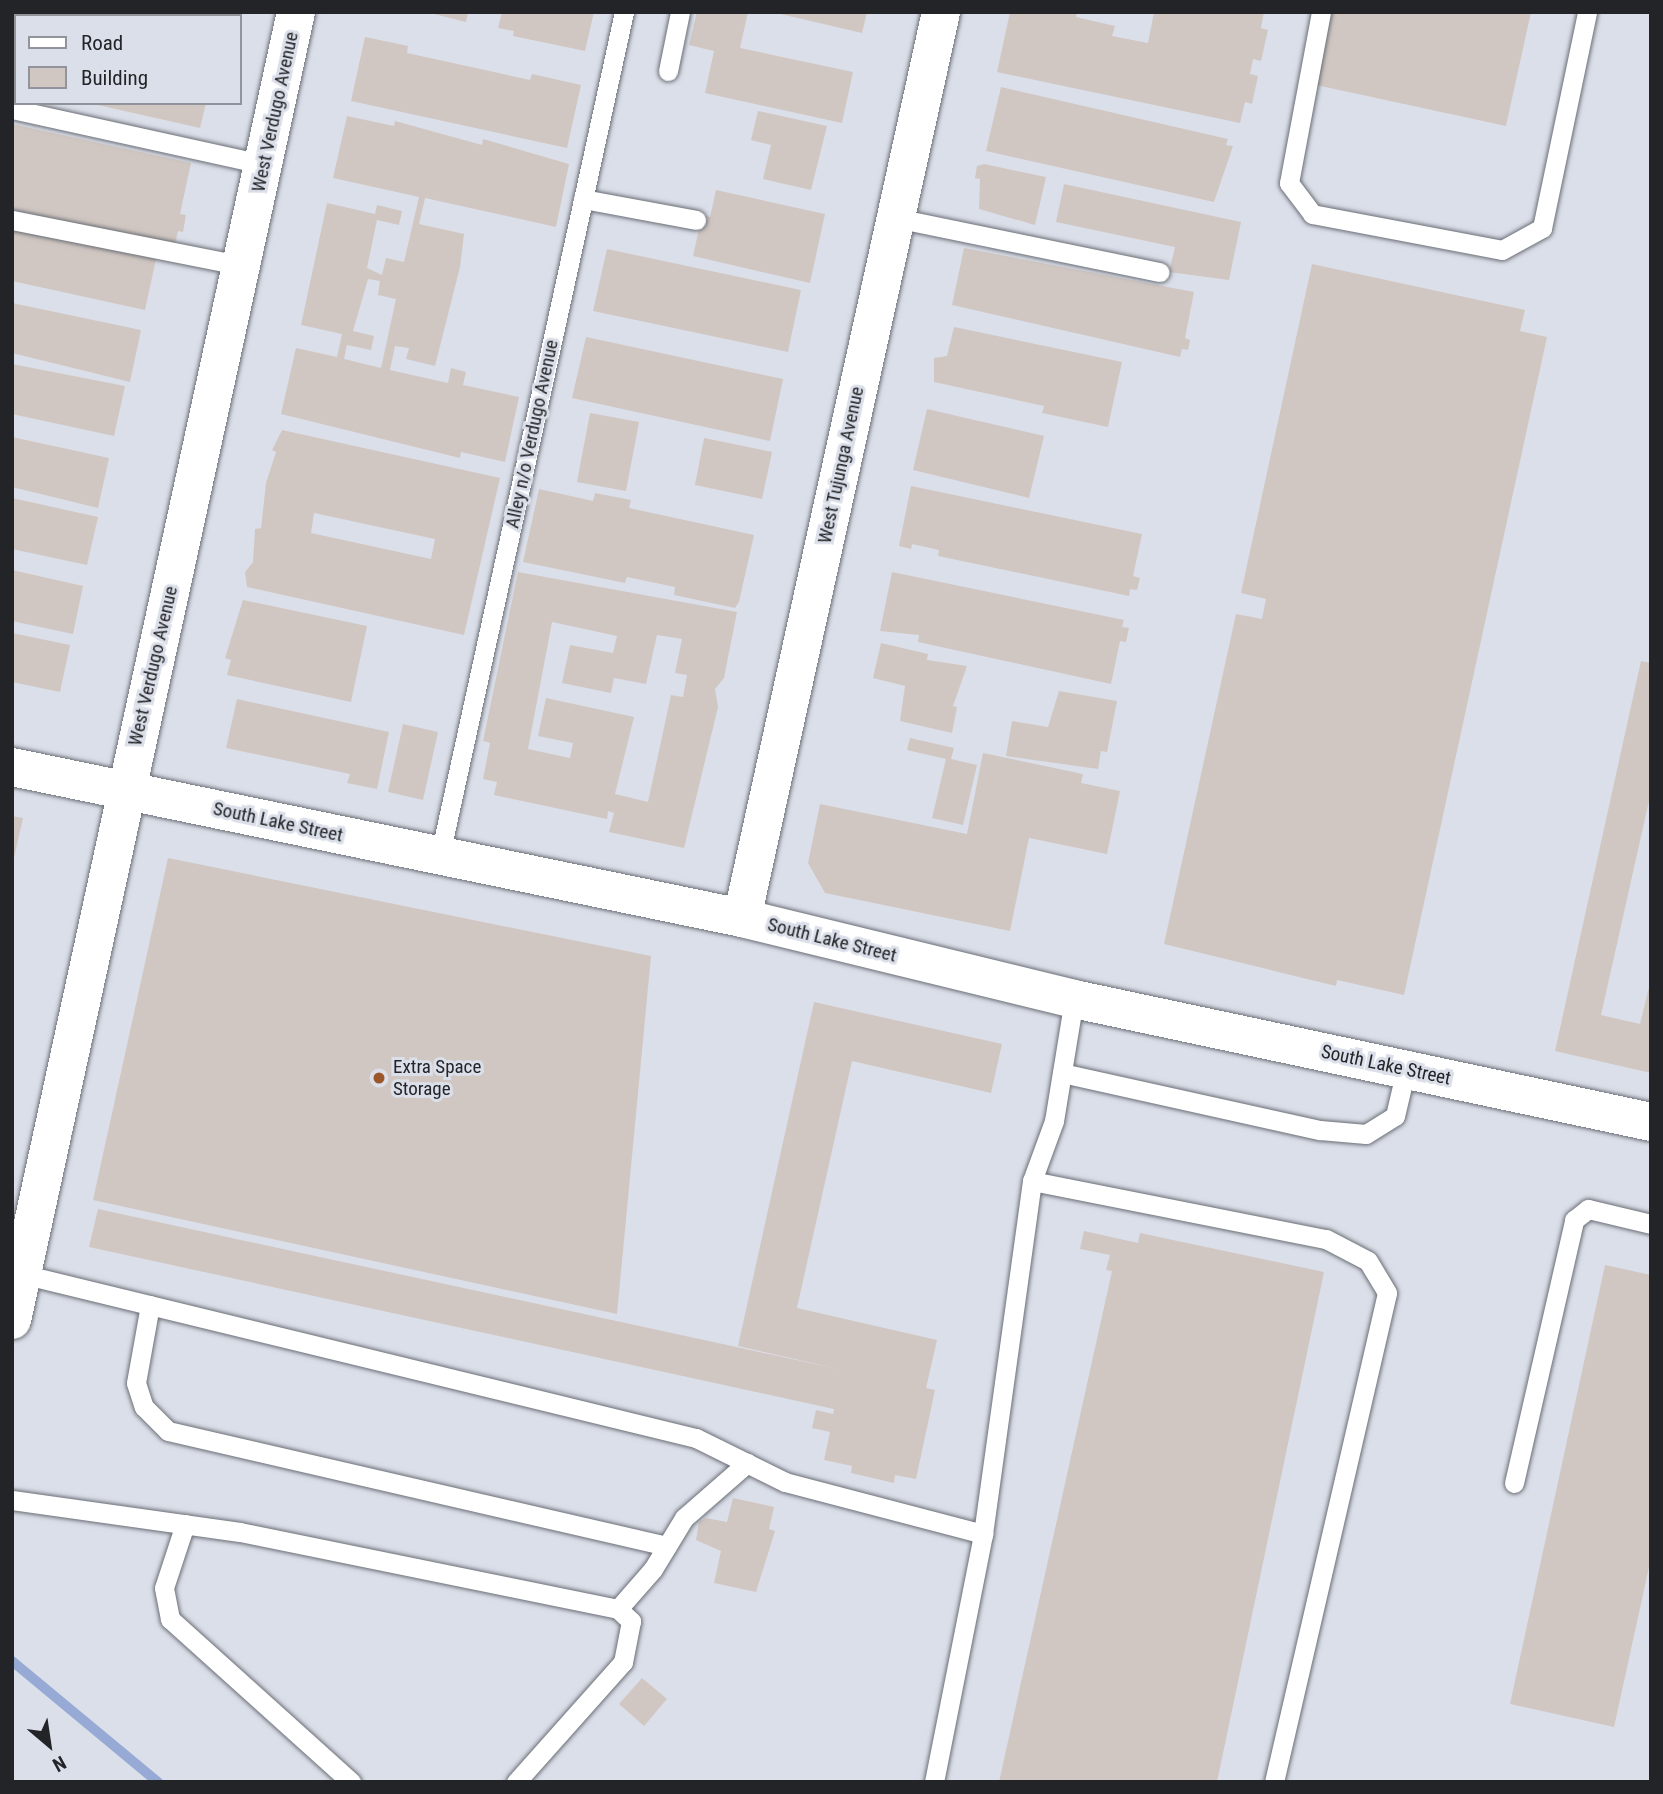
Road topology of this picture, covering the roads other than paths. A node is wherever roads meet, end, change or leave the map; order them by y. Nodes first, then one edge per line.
1 (296, 12) edge
2 (624, 12) edge
3 (680, 12) edge
4 (941, 12) edge
5 (1321, 12) edge
6 (1587, 12) edge
7 (667, 71) dead end
8 (12, 109) edge
9 (263, 164) junction
10 (583, 199) junction
11 (896, 218) junction
12 (12, 220) edge
13 (696, 220) dead end
14 (244, 266) junction
15 (1160, 272) dead end
16 (12, 767) edge
17 (125, 792) junction
18 (440, 855) junction
19 (741, 918) junction
20 (1074, 999) junction
21 (1406, 1069) junction
22 (1062, 1073) junction
23 (1651, 1122) edge
24 (1032, 1181) junction
25 (1651, 1224) edge
26 (22, 1274) junction
27 (150, 1305) junction
28 (12, 1320) edge
29 (747, 1463) junction
30 (1514, 1483) dead end
31 (12, 1500) edge
32 (185, 1524) junction
33 (983, 1534) junction
34 (667, 1546) junction
35 (618, 1609) junction
36 (351, 1782) edge
37 (516, 1782) edge
38 (934, 1782) edge
39 (1274, 1782) edge

1 - 9 street, West Verdugo Avenue
2 - 10 lane, Alley n/o Verdugo Avenue
3 - 7 lane
4 - 11 street, West Tujunga Avenue
5 - 6 lane
8 - 9 lane
9 - 14 street, West Verdugo Avenue
10 - 13 lane
10 - 18 lane, Alley n/o Verdugo Avenue
11 - 15 lane
11 - 19 street, West Tujunga Avenue
12 - 14 lane
14 - 17 street, West Verdugo Avenue
16 - 17 street, South Lake Street
17 - 18 street, South Lake Street
17 - 26 street, West Verdugo Avenue
18 - 19 street, South Lake Street
19 - 20 street, South Lake Street
20 - 21 street, South Lake Street
20 - 22 lane
21 - 22 lane
21 - 23 street, South Lake Street
22 - 24 lane
24 - 33 lane
24 - 39 lane
25 - 30 lane
26 - 27 lane
26 - 28 street, West Verdugo Avenue
27 - 29 lane
27 - 34 lane
29 - 33 lane
29 - 34 lane
31 - 32 lane
32 - 35 lane
32 - 36 lane
33 - 38 lane
34 - 35 lane
35 - 37 lane

